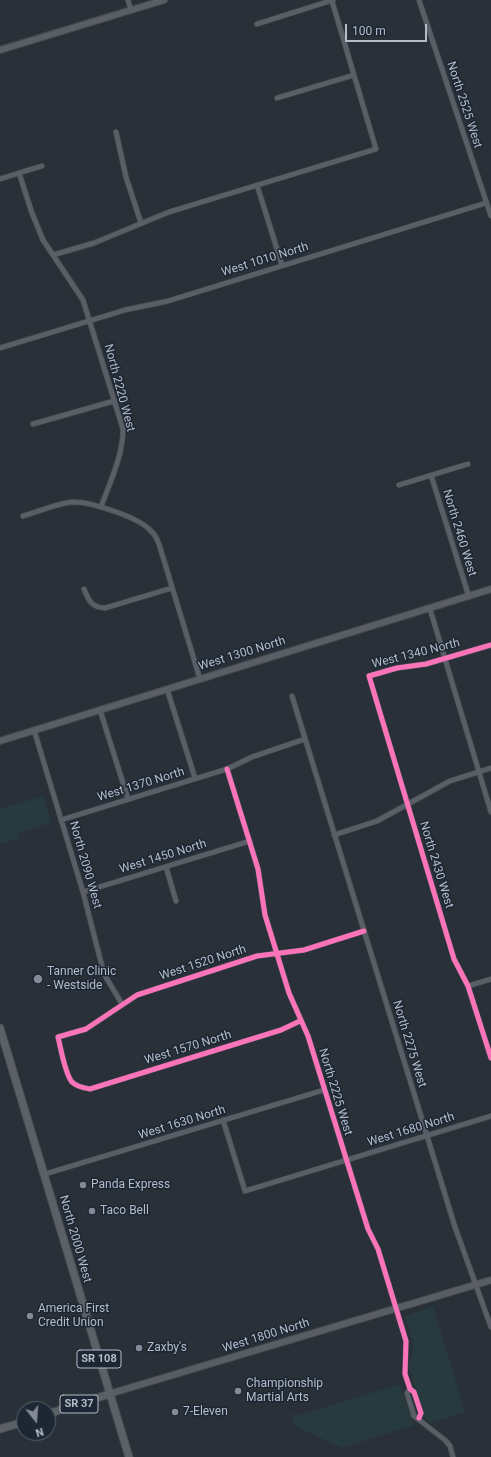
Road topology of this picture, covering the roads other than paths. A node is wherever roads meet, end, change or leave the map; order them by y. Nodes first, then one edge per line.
1 (128, 0) edge
2 (164, 0) edge
3 (333, 0) edge
4 (418, 0) edge
5 (131, 10) junction
6 (257, 24) dead end
7 (0, 50) edge
8 (354, 75) junction
9 (277, 98) dead end
10 (116, 132) dead end
11 (42, 166) dead end
12 (19, 173) junction
13 (0, 178) edge
14 (257, 185) junction
15 (486, 203) junction
16 (491, 216) edge
17 (141, 223) junction
18 (53, 255) junction
19 (282, 265) junction
20 (90, 321) junction
21 (0, 348) edge
22 (114, 401) junction
23 (33, 424) dead end
24 (468, 464) dead end
25 (431, 475) junction
26 (399, 485) dead end
27 (101, 507) junction
28 (22, 516) dead end
29 (172, 588) junction
30 (84, 589) dead end
31 (491, 589) edge
32 (469, 597) junction
33 (430, 609) junction
34 (491, 645) edge
35 (445, 658) junction
36 (369, 676) joint
37 (200, 679) junction
38 (167, 689) junction
39 (292, 696) dead end
40 (100, 710) junction
41 (34, 730) junction
42 (305, 739) junction
43 (0, 741) edge
44 (491, 768) edge
45 (227, 769) junction
46 (479, 772) junction
47 (195, 778) junction
48 (128, 799) junction
49 (408, 805) junction
50 (491, 812) edge
51 (61, 820) junction
52 (334, 834) junction
53 (250, 841) junction
54 (166, 867) junction
55 (83, 892) junction
56 (176, 901) dead end
57 (364, 931) junction
58 (277, 953) junction
59 (491, 979) edge
60 (468, 986) junction
61 (122, 1004) junction
62 (300, 1021) junction
63 (0, 1028) edge
64 (2, 1040) edge
65 (491, 1058) edge
66 (80, 1088) joint
67 (324, 1090) junction
68 (491, 1116) edge
69 (224, 1120) junction
70 (426, 1135) junction
71 (346, 1160) junction
72 (44, 1174) junction
73 (491, 1280) edge
74 (476, 1284) junction
75 (396, 1309) junction
76 (491, 1327) edge
77 (410, 1390) junction
78 (110, 1394) junction
79 (56, 1411) edge
80 (419, 1418) junction
81 (16, 1425) edge
82 (0, 1430) edge
83 (129, 1457) edge
84 (453, 1457) edge

1 - 5 street
2 - 5 street
3 - 6 street
3 - 8 street
4 - 15 street, North 2525 West
5 - 7 street
8 - 9 street
8 - 14 street
10 - 17 street
11 - 12 street
12 - 13 street
12 - 18 street, North 2220 West
14 - 17 street
14 - 19 street
15 - 16 street, North 2525 West
15 - 19 street, West 1010 North
17 - 18 street
18 - 20 street, North 2220 West
19 - 20 street, West 1010 North
20 - 21 street, West 1010 North
20 - 22 street, North 2220 West
22 - 23 street
22 - 27 street, North 2220 West
24 - 25 street
25 - 26 street
25 - 32 street, North 2460 West
27 - 28 street
27 - 29 street
29 - 30 street
29 - 37 street
31 - 32 street, West 1300 North
32 - 33 street, West 1300 North
33 - 35 street
33 - 37 street, West 1300 North
34 - 35 street, West 1340 North
35 - 36 street, West 1340 North
35 - 46 street
36 - 49 street, North 2430 West
37 - 38 street, West 1300 North
38 - 40 street, West 1300 North
38 - 47 street
39 - 42 street, North 2275 West
40 - 41 street, West 1300 North
40 - 48 street
41 - 43 street, West 1300 North
41 - 51 street, North 2090 West
42 - 45 street, West 1370 North
42 - 52 street, North 2275 West
44 - 46 street
45 - 47 street, West 1370 North
45 - 53 street, North 2225 West
46 - 49 street
46 - 50 street
47 - 48 street, West 1370 North
48 - 51 street, West 1370 North
49 - 52 street
49 - 60 street, North 2430 West
51 - 55 street, North 2090 West
52 - 57 street, North 2275 West
53 - 54 street, West 1450 North
53 - 58 street, North 2225 West
54 - 55 street, West 1450 North
54 - 56 street
55 - 61 street, North 2090 West
57 - 58 street, West 1520 North
57 - 70 street, North 2275 West
58 - 61 street, West 1520 North
58 - 62 street, North 2225 West
59 - 60 street
60 - 65 street, North 2430 West
61 - 66 street, West 1520 North
62 - 66 street, West 1570 North
62 - 67 street, North 2225 West
63 - 64 main road, North 2000 West / SR 108
64 - 72 main road, North 2000 West / SR 108
67 - 69 street, West 1630 North
67 - 71 street, North 2225 West
68 - 70 street, West 1680 North
69 - 71 street, West 1680 North
69 - 72 street, West 1630 North
70 - 71 street, West 1680 North
70 - 74 street, North 2275 West
71 - 75 street, North 2225 West
72 - 78 main road, North 2000 West / SR 108
73 - 74 main road, West 1800 North / SR 37
74 - 75 main road, West 1800 North / SR 37
74 - 76 street, North 2275 West
75 - 77 street, North 2225 West
75 - 78 main road, West 1800 North / SR 37
77 - 80 street, North 2225 West
77 - 80 street, North 2225 West
78 - 79 main road, West 1800 North / SR 37
78 - 83 main road, North 2000 West / SR 108
80 - 84 street, North 2225 West
81 - 82 main road

